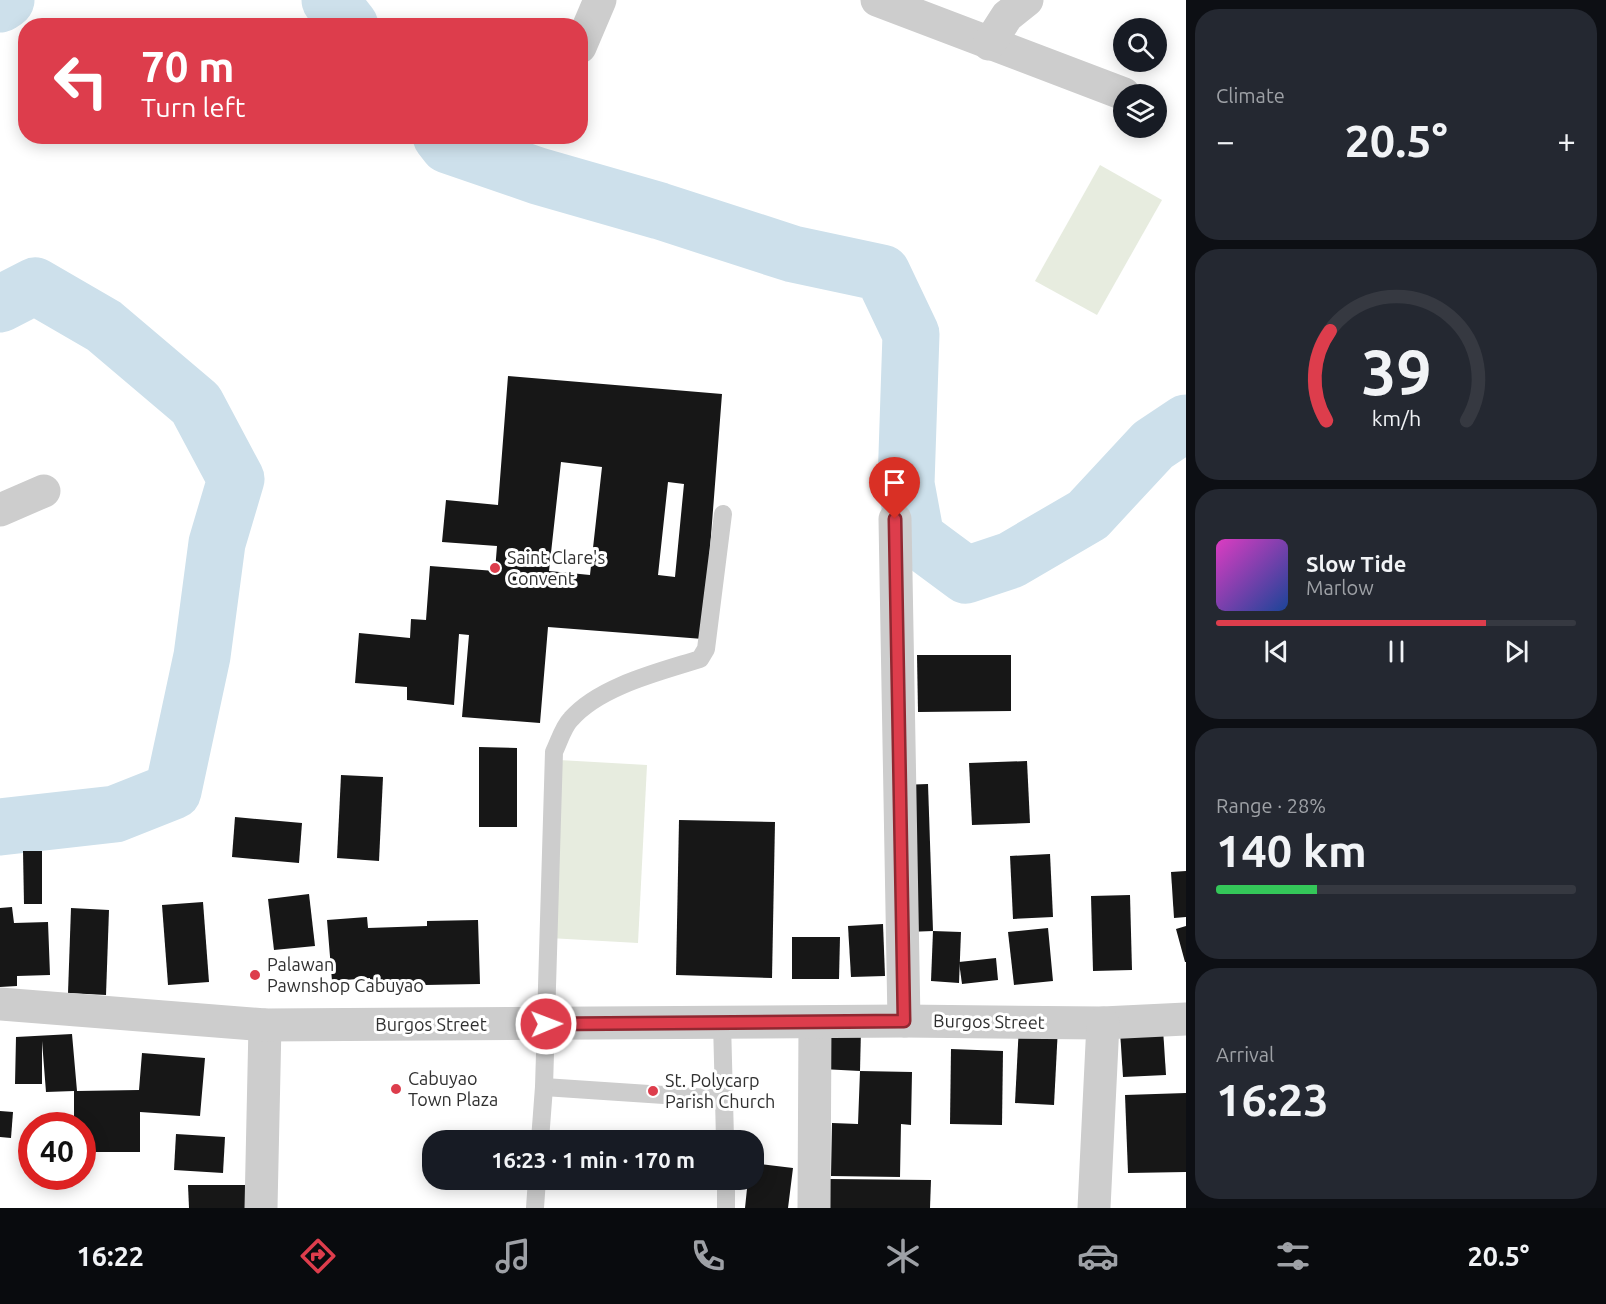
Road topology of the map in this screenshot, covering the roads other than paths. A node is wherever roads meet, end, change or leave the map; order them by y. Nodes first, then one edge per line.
1 (600, 0) edge
2 (877, 0) edge
3 (1027, 0) edge
4 (588, 28) edge
5 (989, 44) junction
6 (1113, 90) edge
7 (44, 491) dead end
8 (0, 510) edge
9 (723, 514) dead end
10 (895, 519) dead end
11 (0, 1004) edge
12 (1186, 1018) edge
13 (904, 1021) junction
14 (722, 1023) junction
15 (815, 1023) junction
16 (1103, 1023) junction
17 (546, 1024) junction
18 (265, 1025) junction
19 (544, 1087) junction
20 (724, 1099) junction
21 (541, 1130) edge
22 (725, 1130) edge
23 (536, 1190) edge
24 (726, 1190) edge
25 (261, 1208) edge
26 (535, 1208) edge
27 (726, 1208) edge
28 (814, 1208) edge
29 (1094, 1208) edge

1 - 4 street
2 - 5 street
3 - 5 street
5 - 6 street
7 - 8 street
9 - 17 lane
10 - 13 street
11 - 18 street, Burgos Street
12 - 16 street, Burgos Street
13 - 15 street, Burgos Street
13 - 16 street, Burgos Street
14 - 15 street, Burgos Street
14 - 17 street, Burgos Street
14 - 20 lane
15 - 28 street
16 - 29 street
17 - 18 street, Burgos Street
17 - 19 lane
18 - 25 street
19 - 20 lane
19 - 21 lane
20 - 22 lane
23 - 26 lane
24 - 27 lane

